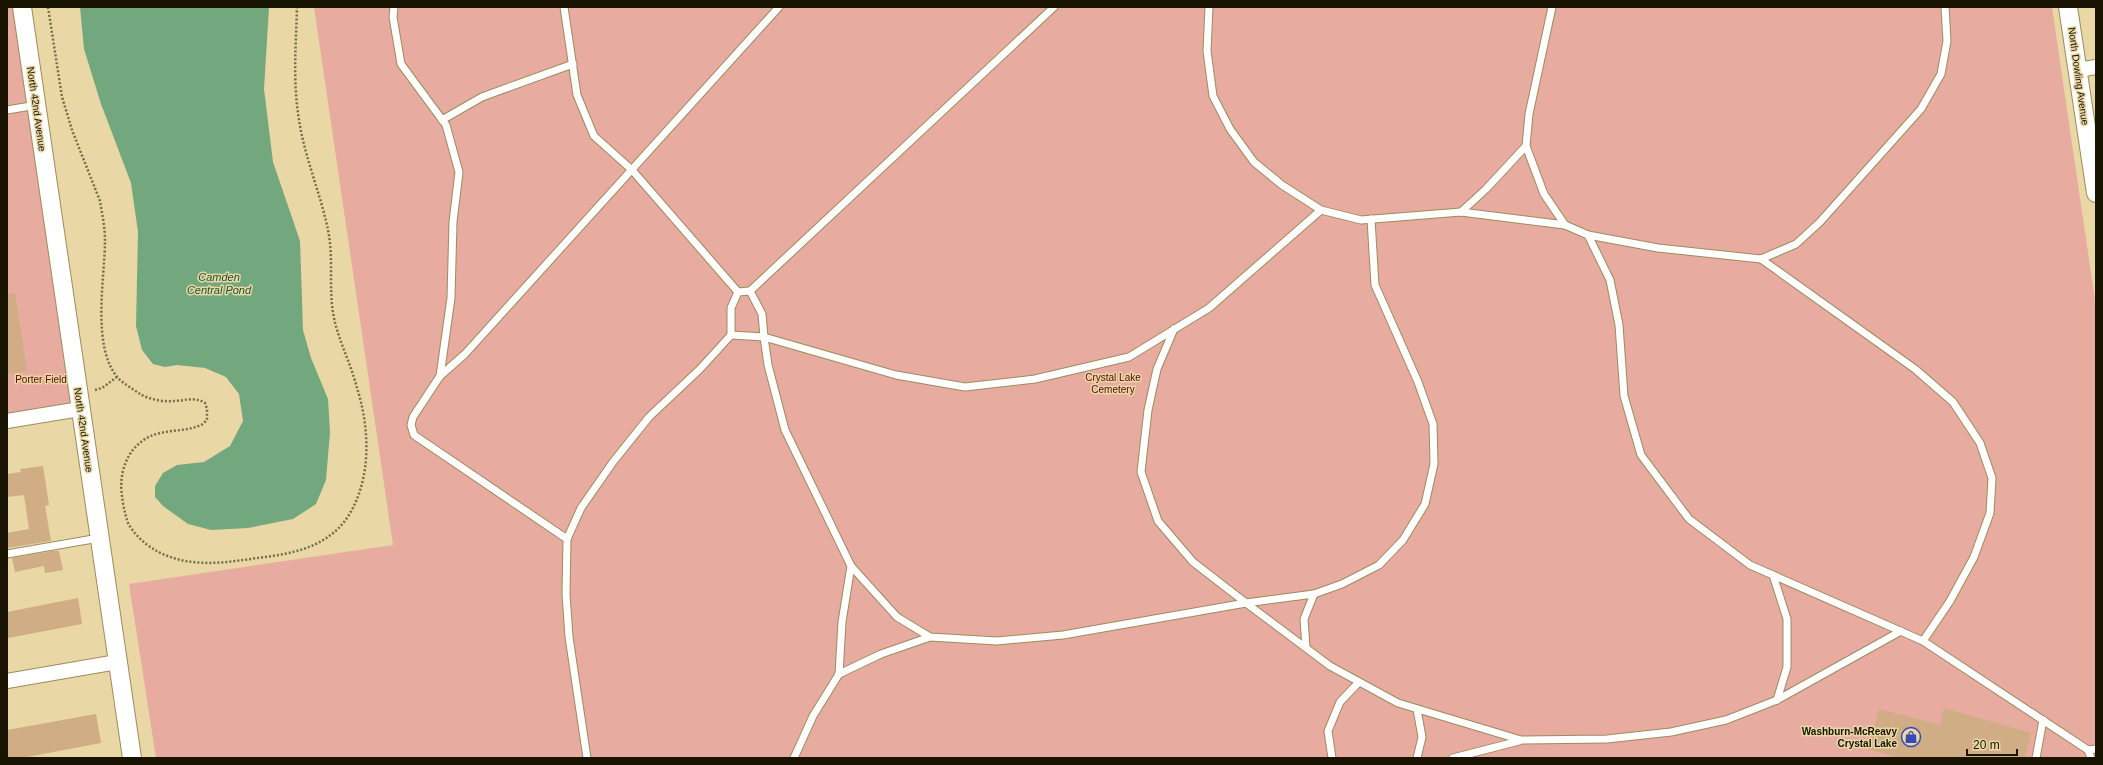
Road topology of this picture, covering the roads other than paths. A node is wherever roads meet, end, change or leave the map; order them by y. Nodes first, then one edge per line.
1 (22, 7) edge
2 (394, 7) edge
3 (564, 7) edge
4 (779, 7) edge
5 (1054, 7) edge
6 (1209, 7) edge
7 (1552, 7) edge
8 (1944, 7) edge
9 (2068, 7) edge
10 (573, 64) junction
11 (2096, 67) edge
12 (2078, 70) junction
13 (37, 105) junction
14 (7, 110) edge
15 (442, 120) junction
16 (1526, 146) junction
17 (632, 170) junction
18 (2096, 193) edge
19 (1321, 210) junction
20 (1461, 212) junction
21 (1371, 219) junction
22 (1565, 225) junction
23 (1588, 235) junction
24 (1761, 259) junction
25 (750, 291) junction
26 (738, 292) junction
27 (1174, 329) junction
28 (731, 335) junction
29 (764, 337) junction
30 (440, 376) junction
31 (80, 408) junction
32 (7, 421) edge
33 (99, 538) junction
34 (567, 539) junction
35 (7, 554) edge
36 (851, 566) junction
37 (1773, 575) junction
38 (1314, 594) junction
39 (1246, 603) junction
40 (1901, 631) junction
41 (930, 637) junction
42 (1923, 641) junction
43 (1306, 647) junction
44 (118, 662) junction
45 (839, 674) junction
46 (7, 681) edge
47 (1359, 682) junction
48 (1777, 700) junction
49 (1417, 709) junction
50 (2044, 720) junction
51 (1521, 740) junction
52 (2096, 749) edge
53 (2088, 750) junction
54 (132, 758) edge
55 (587, 758) edge
56 (794, 758) edge
57 (1332, 758) edge
58 (1417, 758) edge
59 (1453, 758) edge
60 (2036, 758) edge
61 (2091, 758) edge

1 - 13 street, North 42nd Avenue
2 - 15 lane
3 - 10 lane
4 - 17 lane
5 - 25 lane
6 - 19 lane
7 - 16 lane
8 - 24 lane
9 - 12 street, North Dowling Avenue
10 - 15 lane
10 - 17 lane
11 - 12 street
12 - 18 street, North Dowling Avenue
13 - 14 lane
13 - 31 street, North 42nd Avenue
15 - 30 lane
16 - 20 lane
16 - 22 lane
17 - 26 lane
17 - 30 lane
19 - 21 lane
19 - 27 lane
20 - 21 lane
20 - 22 lane
21 - 38 lane
22 - 23 lane
23 - 24 lane
23 - 37 lane
24 - 42 lane
25 - 26 lane
25 - 29 lane
26 - 28 lane
27 - 29 lane
27 - 39 lane
28 - 29 lane
28 - 34 lane
29 - 36 lane
30 - 34 lane
31 - 32 street
31 - 33 street, North 42nd Avenue
33 - 35 lane
33 - 44 street, North 42nd Avenue
34 - 55 lane
36 - 41 lane
36 - 45 lane
37 - 40 lane
37 - 48 lane
38 - 39 lane
38 - 43 lane
39 - 41 lane
39 - 43 lane
40 - 42 lane
40 - 48 lane
41 - 45 lane
42 - 50 lane
43 - 47 lane
44 - 46 street
44 - 54 street, North 42nd Avenue
45 - 56 lane
47 - 49 lane
47 - 57 lane
48 - 51 lane
49 - 51 lane
49 - 58 lane
50 - 53 lane
50 - 60 lane
51 - 59 lane
52 - 53 lane
53 - 61 lane

